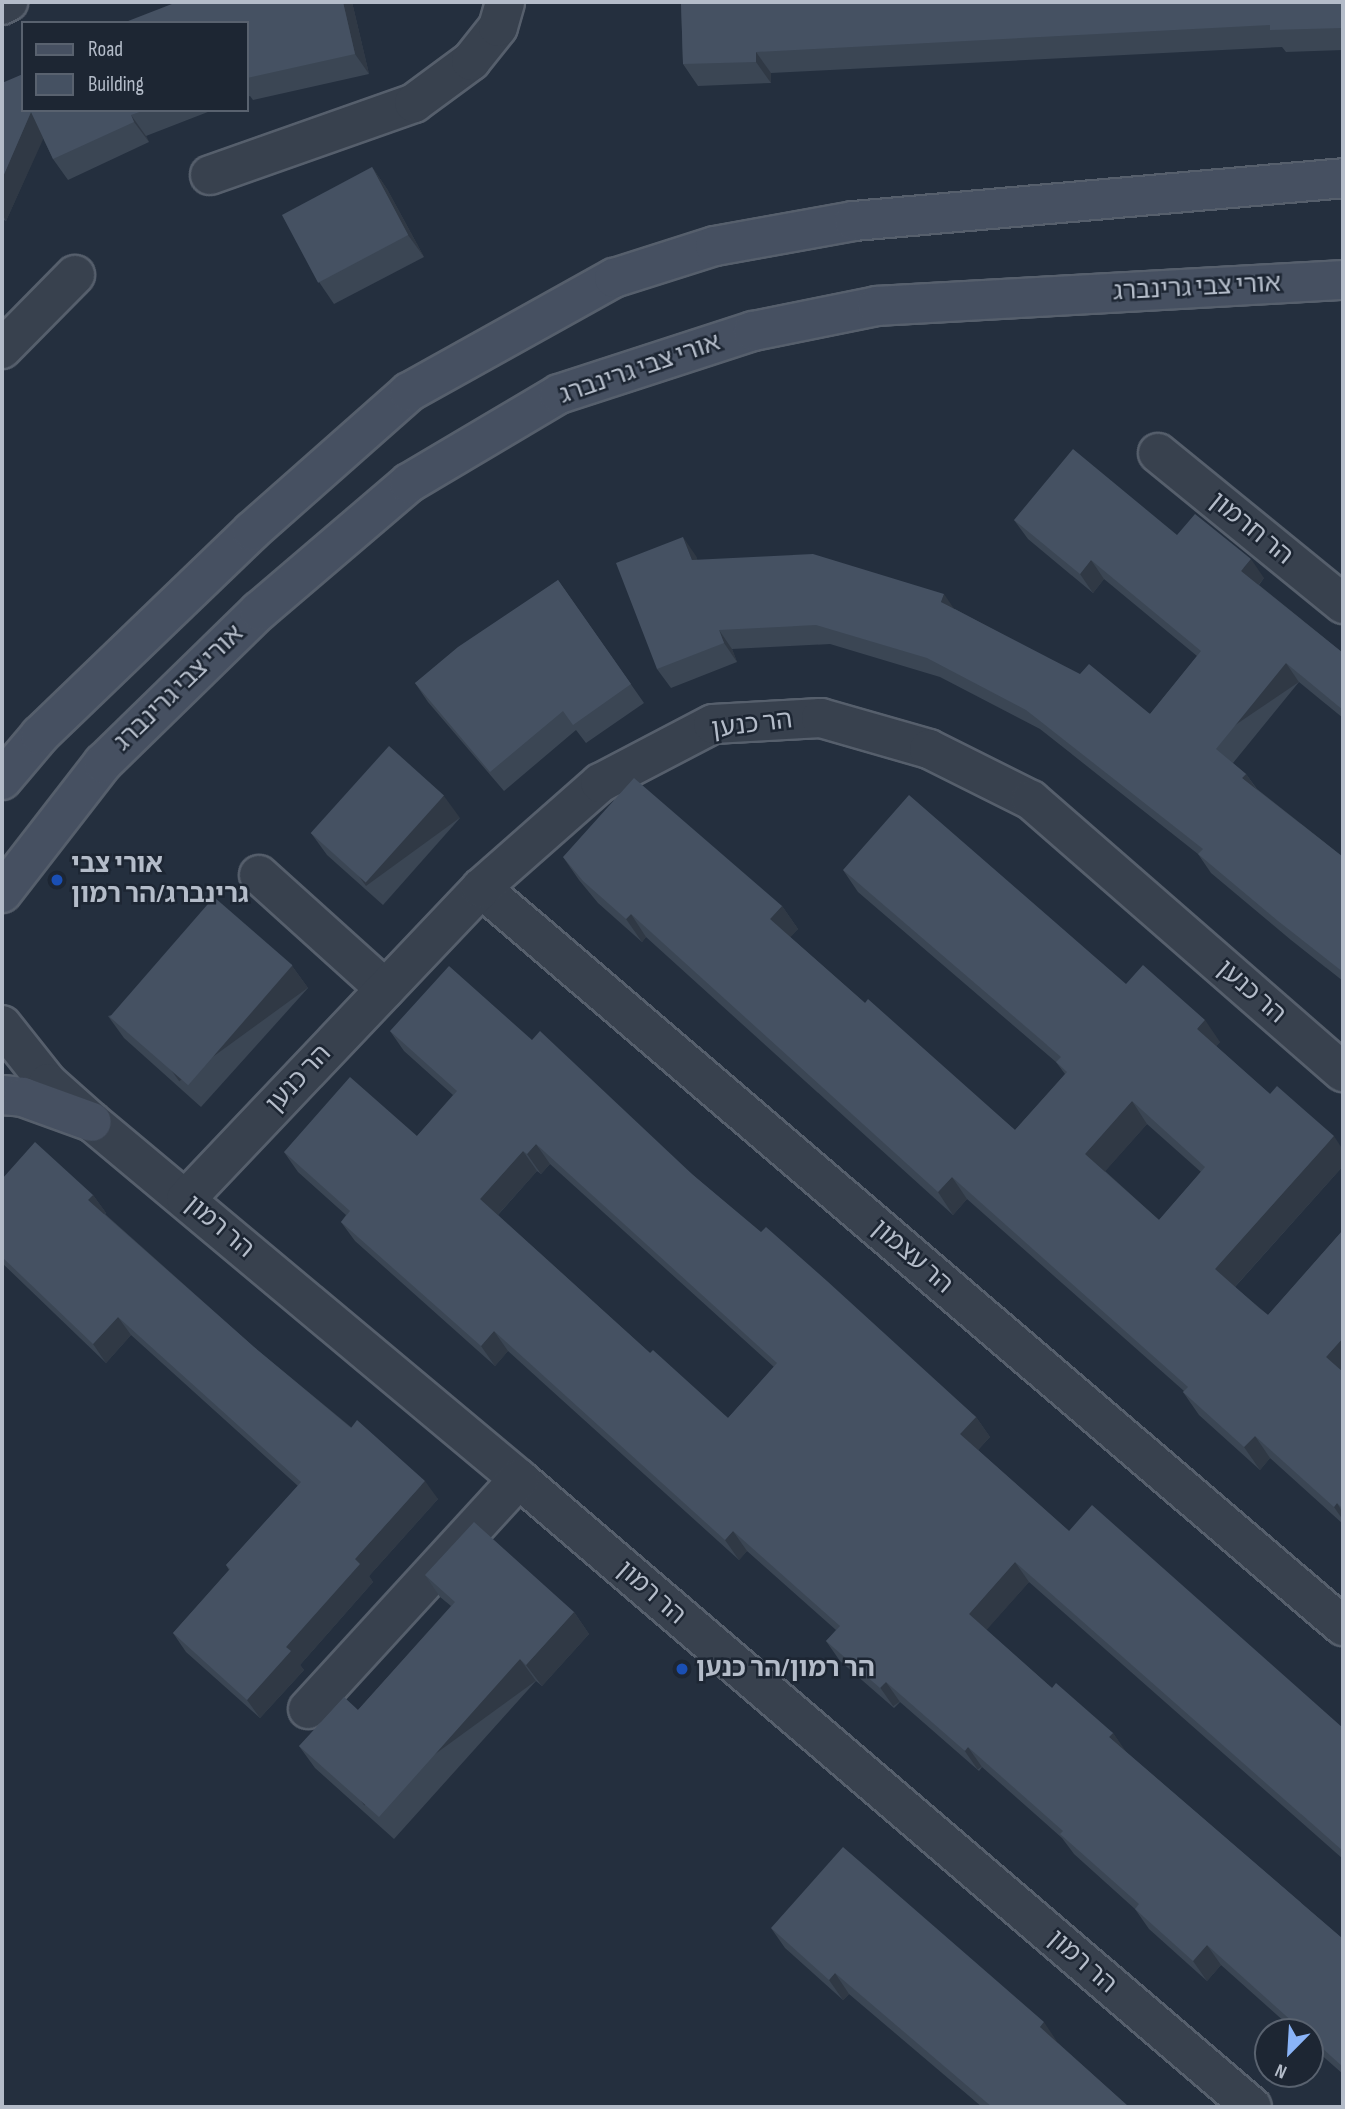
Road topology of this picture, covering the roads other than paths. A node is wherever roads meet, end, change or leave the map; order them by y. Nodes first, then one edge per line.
1 (8, 2) edge
2 (505, 2) edge
3 (2, 5) edge
4 (210, 175) dead end
5 (1343, 178) edge
6 (75, 275) dead end
7 (1343, 280) edge
8 (2, 349) edge
9 (1158, 453) dead end
10 (1343, 604) edge
11 (40, 735) junction
12 (2, 761) edge
13 (2, 780) edge
14 (259, 875) dead end
15 (481, 888) junction
16 (2, 893) edge
17 (385, 989) junction
18 (2, 1025) edge
19 (2, 1060) edge
20 (1343, 1072) edge
21 (48, 1083) junction
22 (2, 1095) edge
23 (92, 1122) junction
24 (186, 1199) junction
25 (519, 1479) junction
26 (1343, 1626) edge
27 (309, 1709) dead end
28 (1252, 2107) edge

1 - 3 street
2 - 4 street
5 - 11 main road
6 - 8 street
7 - 16 main road, אורי צבי גרינברג
9 - 10 street, הר חרמון
11 - 12 main road
11 - 13 main road
14 - 17 street
15 - 17 street, הר כנען
15 - 20 street, הר כנען
15 - 26 street, הר עצמון
17 - 24 street, הר כנען
18 - 21 street, הר רמון
19 - 21 street, הר רמון
21 - 23 street, הר רמון
22 - 23 main road
23 - 24 street, הר רמון
24 - 25 street, הר רמון
25 - 27 street
25 - 28 street, הר רמון

